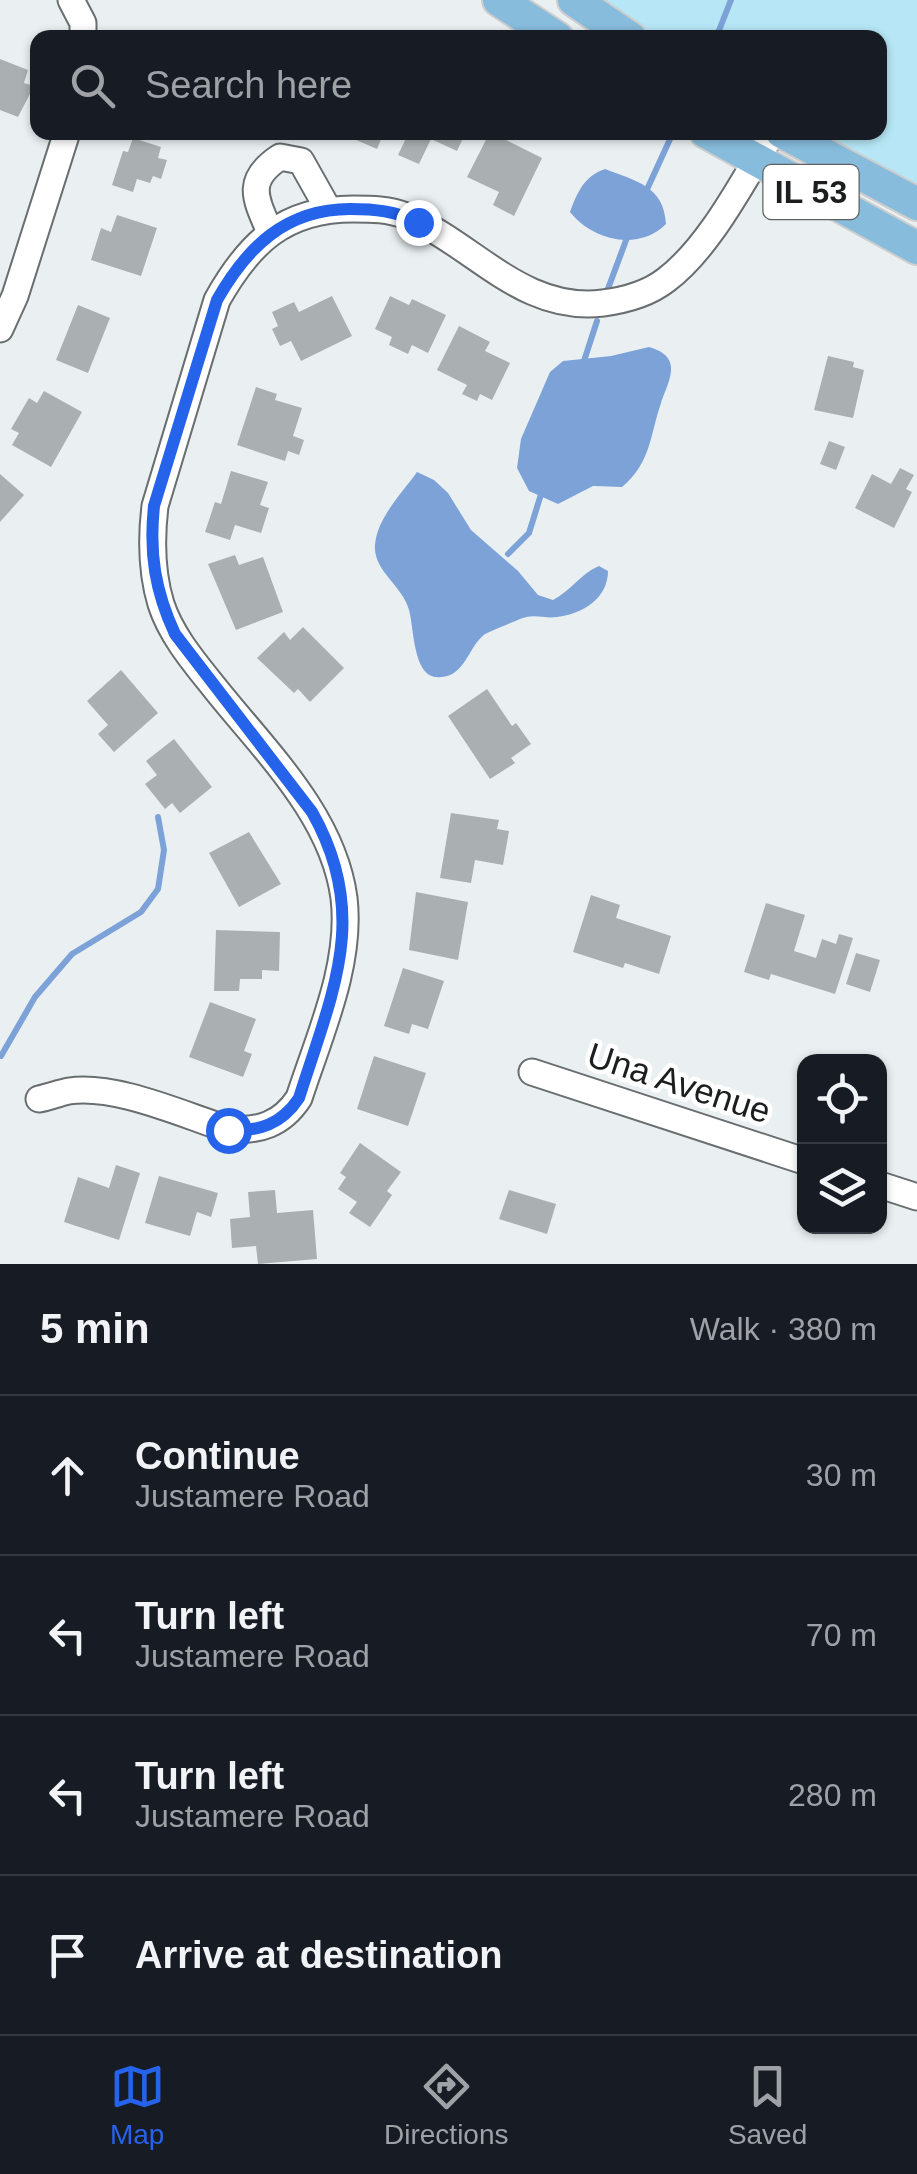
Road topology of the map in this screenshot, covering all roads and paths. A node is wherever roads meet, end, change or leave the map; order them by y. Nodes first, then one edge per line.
1 (71, 0) edge
2 (499, 0) edge
3 (574, 0) edge
4 (82, 30) edge
5 (546, 30) edge
6 (618, 30) edge
7 (64, 140) edge
8 (720, 140) edge
9 (768, 140) edge
10 (797, 140) edge
11 (756, 161) junction
12 (917, 204) edge
13 (328, 209) junction
14 (270, 232) junction
15 (917, 248) edge
16 (8, 292) edge
17 (0, 329) edge
18 (532, 1072) dead end
19 (39, 1099) dead end
20 (797, 1159) edge
21 (887, 1187) edge
22 (917, 1197) edge

1 - 4 street
2 - 5 main road
3 - 6 main road
7 - 16 street
8 - 11 main road, IL 53
9 - 11 street
10 - 12 main road, IL 53
11 - 13 street
11 - 15 main road, IL 53
13 - 14 street
13 - 14 street
14 - 19 street
16 - 17 street
18 - 20 street, Una Avenue
21 - 22 street

